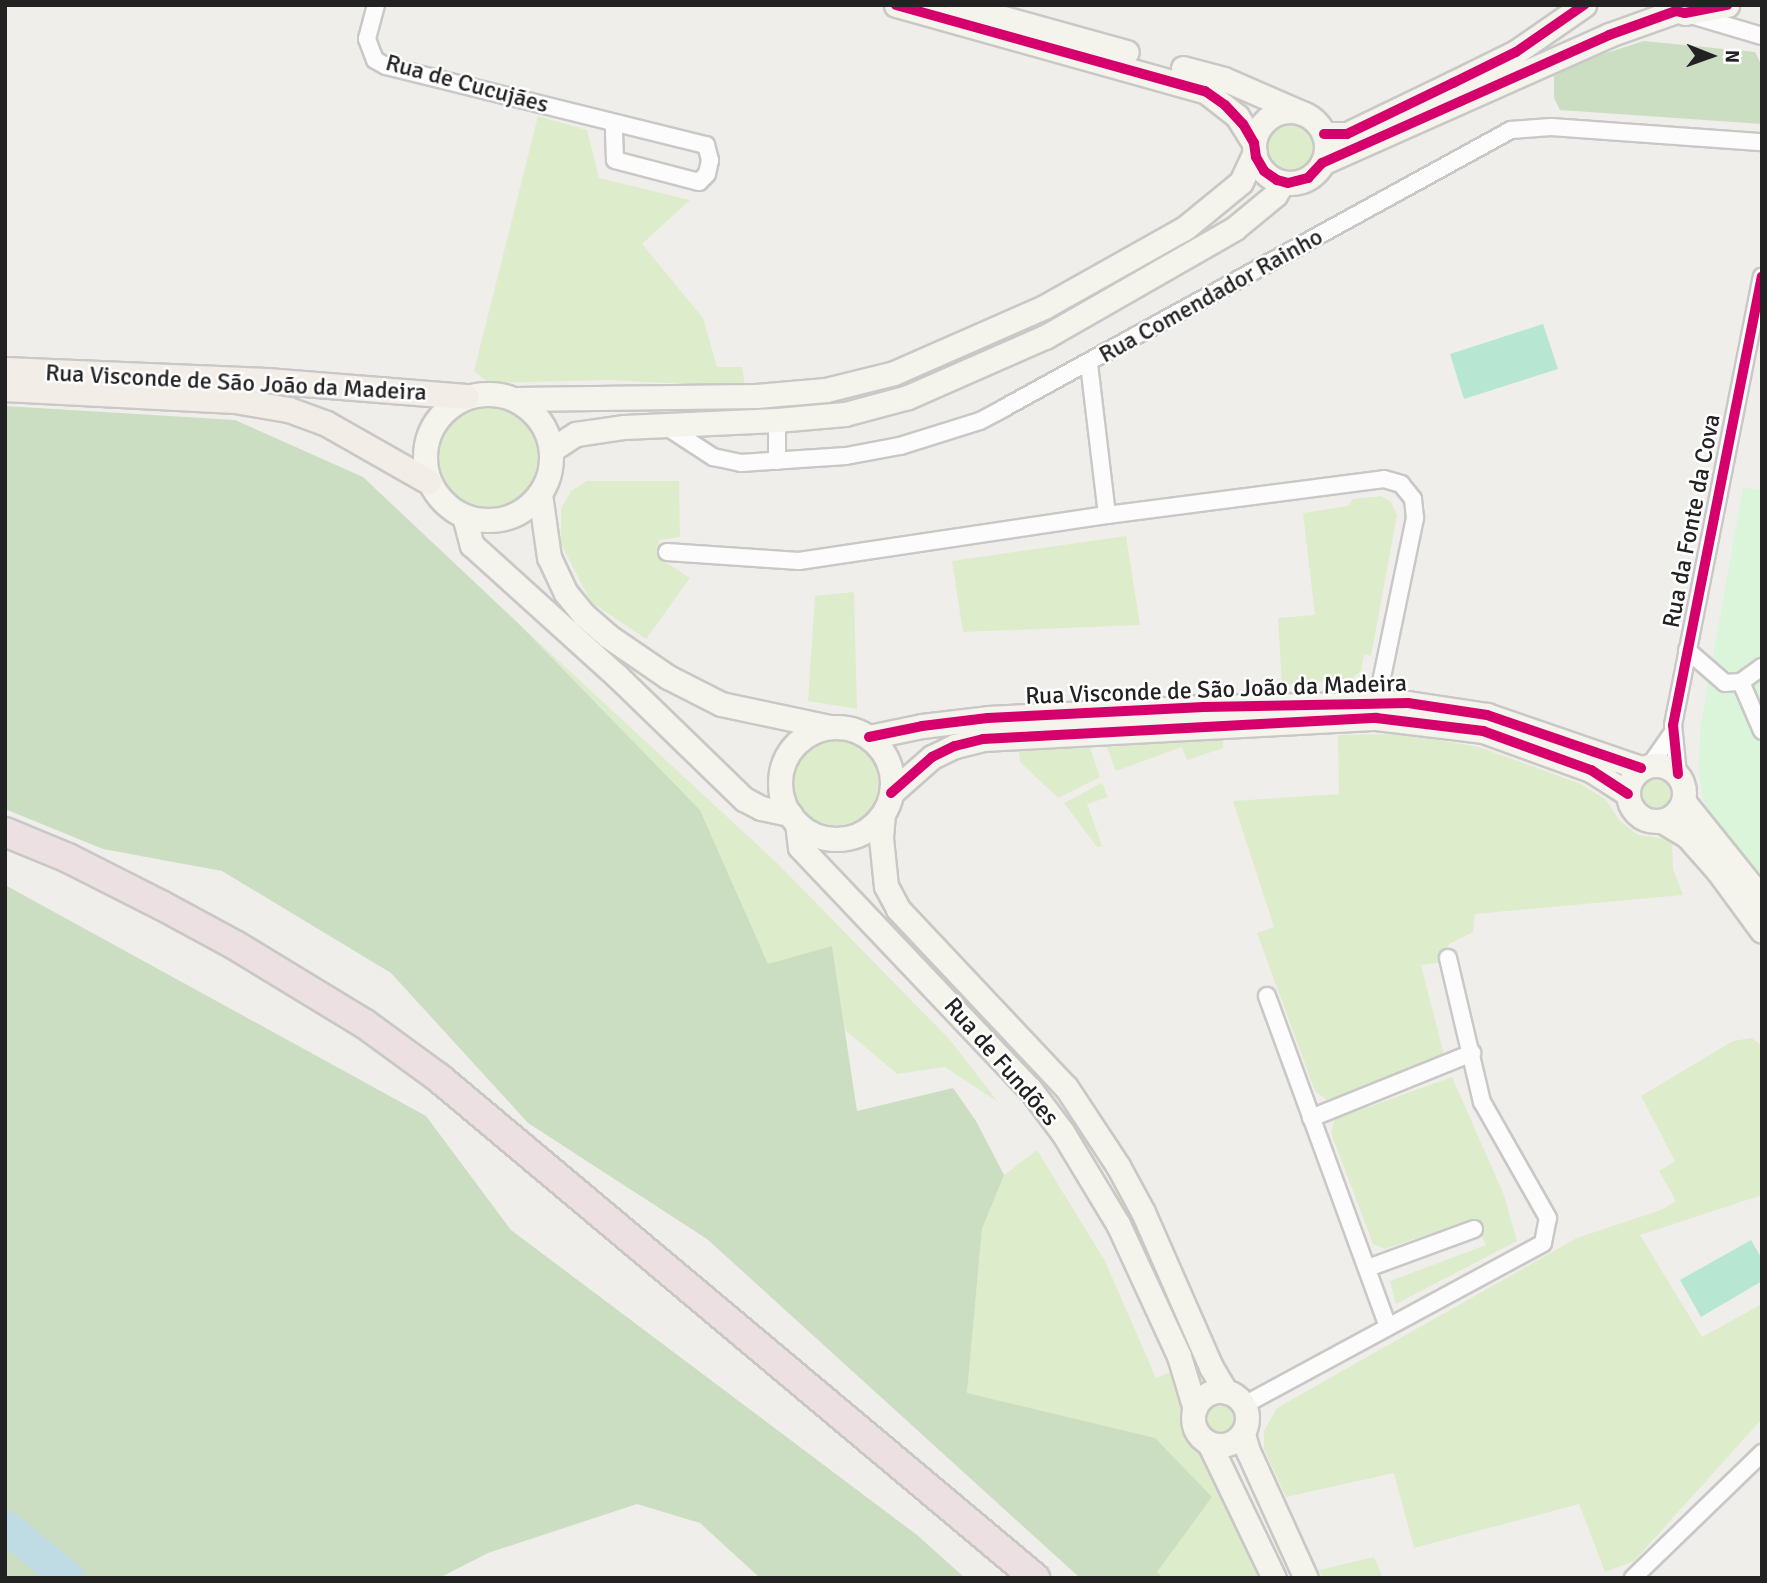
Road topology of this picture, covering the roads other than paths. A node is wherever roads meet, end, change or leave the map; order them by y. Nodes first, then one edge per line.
1 (376, 5) edge
2 (897, 5) edge
3 (957, 5) edge
4 (1584, 5) edge
5 (1727, 5) edge
6 (1675, 10) edge
7 (1762, 36) edge
8 (1304, 114) junction
9 (614, 123) junction
10 (1324, 134) junction
11 (1762, 142) edge
12 (1255, 147) junction
13 (1322, 163) junction
14 (1283, 182) junction
15 (1762, 277) edge
16 (1089, 364) junction
17 (5, 370) edge
18 (5, 389) edge
19 (466, 397) junction
20 (515, 399) junction
21 (777, 420) junction
22 (663, 424) junction
23 (551, 450) junction
24 (777, 461) junction
25 (429, 482) junction
26 (540, 494) junction
27 (1107, 515) junction
28 (464, 516) junction
29 (667, 552) dead end
30 (1687, 650) junction
31 (1762, 667) edge
32 (1741, 682) junction
33 (1377, 702) junction
34 (830, 727) junction
35 (1762, 731) edge
36 (1672, 733) junction
37 (869, 737) junction
38 (1646, 767) junction
39 (1678, 774) junction
40 (1628, 794) junction
41 (1684, 802) junction
42 (887, 804) junction
43 (794, 819) junction
44 (1662, 821) junction
45 (5, 832) edge
46 (5, 845) edge
47 (1762, 899) edge
48 (1762, 931) edge
49 (1448, 958) dead end
50 (1267, 996) dead end
51 (1472, 1054) junction
52 (1311, 1118) junction
53 (1474, 1229) dead end
54 (1368, 1268) junction
55 (1388, 1326) junction
56 (1235, 1398) junction
57 (1195, 1409) junction
58 (1243, 1434) junction
59 (1209, 1443) junction
60 (1762, 1453) edge
61 (1638, 1577) edge
62 (1013, 1578) edge
63 (1035, 1578) edge
64 (1274, 1578) edge
65 (1306, 1578) edge

1 - 9 street, Rua de Cucujães
2 - 12 main road
3 - 8 main road
4 - 10 main road
5 - 6 main road
6 - 7 street
6 - 13 main road
8 - 10 main road
8 - 12 main road
9 - 9 street, Rua de Cucujães
10 - 13 main road
11 - 16 street, Rua Comendador Rainho
12 - 14 main road
12 - 20 main road, Rua Visconde de São João da Madeira
13 - 14 main road
14 - 21 main road
15 - 30 street, Rua da Fonte da Cova
16 - 24 street, Rua Comendador Rainho
16 - 27 street
17 - 19 main road, Rua Visconde de São João da Madeira
18 - 25 main road, Rua Visconde de São João da Madeira
19 - 20 main road, Rua Visconde de São João da Madeira
19 - 25 main road, Rua Visconde de São João da Madeira
20 - 23 main road
21 - 22 main road
21 - 24 street
22 - 23 main road
22 - 24 street, Rua Comendador Rainho
23 - 26 main road, Rua Visconde de São João da Madeira
25 - 28 main road, Rua Visconde de São João da Madeira
26 - 28 main road
26 - 34 main road, Rua Visconde de São João da Madeira
27 - 29 street
27 - 33 street
28 - 43 main road, Rua Visconde de São João da Madeira
30 - 32 street
30 - 36 street, Rua da Fonte da Cova
31 - 32 street
32 - 35 street
33 - 37 main road, Rua Visconde de São João da Madeira
33 - 38 main road, Rua Visconde de São João da Madeira
34 - 37 main road, Rua Visconde de São João da Madeira
34 - 43 main road
36 - 38 street, Rua da Fonte da Cova
36 - 39 street, Rua da Fonte da Cova
37 - 42 main road
38 - 39 main road, Rua Visconde de São João da Madeira
38 - 40 main road
39 - 41 main road
40 - 42 main road, Rua Visconde de São João da Madeira
40 - 44 main road, Rua Visconde de São João da Madeira
41 - 44 main road
41 - 47 main road
42 - 43 main road, Rua Visconde de São João da Madeira
42 - 56 main road, Rua de Fundões
43 - 57 main road, Rua de Fundões
44 - 48 main road, Rua Visconde de São João da Madeira
45 - 63 highway
46 - 62 highway
49 - 51 street
50 - 52 street
51 - 52 street
51 - 55 street
52 - 54 street
53 - 54 street
54 - 55 street
55 - 56 street
56 - 57 main road
56 - 58 main road
57 - 59 main road, Rua de Fundões
58 - 59 main road
58 - 65 main road
59 - 64 main road, Rua de Fundões
60 - 61 street

